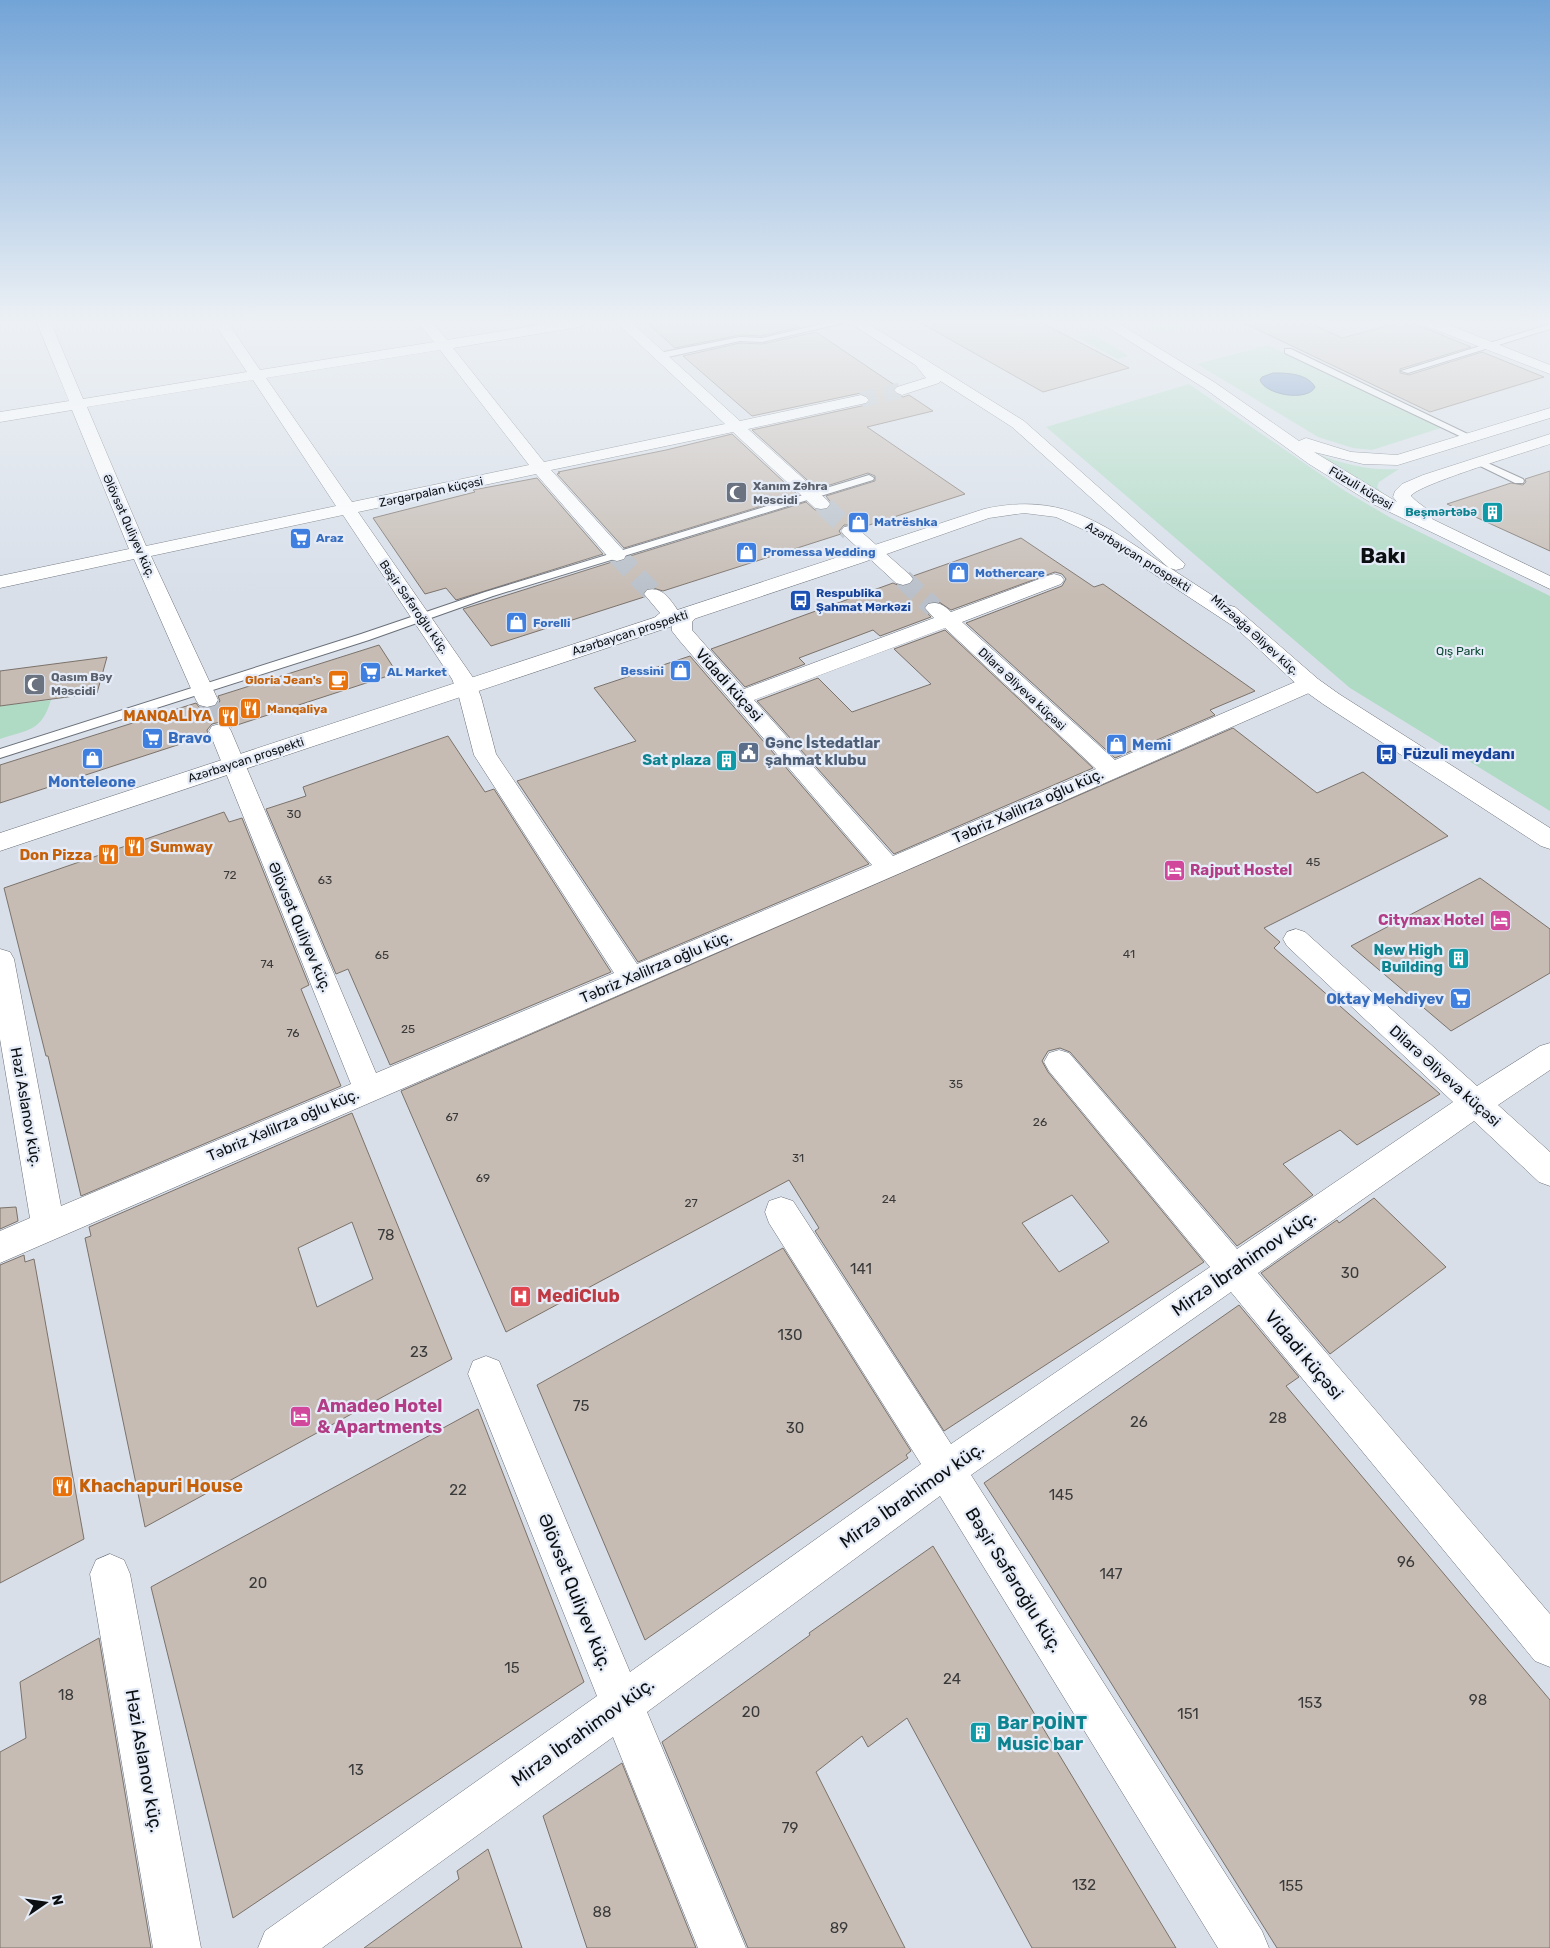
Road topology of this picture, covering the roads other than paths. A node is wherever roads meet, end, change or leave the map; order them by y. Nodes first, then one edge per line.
1 (18, 414) edge
2 (80, 414) edge
3 (282, 414) edge
4 (499, 414) edge
5 (723, 414) edge
6 (798, 414) edge
7 (1004, 414) edge
8 (1251, 414) edge
9 (1254, 414) edge
10 (1421, 414) edge
11 (1547, 414) edge
12 (0, 417) edge
13 (738, 427) junction
14 (1471, 438) junction
15 (1550, 439) edge
16 (1479, 462) junction
17 (542, 468) junction
18 (869, 478) dead end
19 (1519, 481) dead end
20 (816, 500) junction
21 (347, 509) junction
22 (850, 531) tunnel mouth
23 (874, 552) junction
24 (140, 553) junction
25 (617, 554) junction
26 (904, 580) tunnel mouth
27 (1054, 580) dead end
28 (0, 582) edge
29 (1550, 583) edge
30 (654, 594) tunnel mouth
31 (689, 614) junction
32 (941, 614) junction
33 (421, 618) junction
34 (1242, 624) junction
35 (656, 625) junction
36 (1310, 684) junction
37 (467, 687) junction
38 (205, 694) junction
39 (741, 698) junction
40 (220, 731) tunnel mouth
41 (0, 754) edge
42 (233, 764) junction
43 (1111, 770) junction
44 (1550, 840) edge
45 (0, 842) edge
46 (889, 868) junction
47 (1296, 940) dead end
48 (0, 959) edge
49 (632, 978) junction
50 (1550, 1055) edge
51 (1060, 1062) dead end
52 (368, 1089) junction
53 (1475, 1104) junction
54 (1550, 1172) edge
55 (781, 1212) dead end
56 (48, 1226) junction
57 (0, 1247) edge
58 (1233, 1270) junction
59 (486, 1374) dead end
60 (946, 1470) junction
61 (110, 1574) dead end
62 (1550, 1646) edge
63 (622, 1704) junction
64 (177, 1948) edge
65 (282, 1948) edge
66 (722, 1948) edge
67 (1245, 1948) edge

1 - 12 street
2 - 24 street, Əlövsət Quliyev küç.
3 - 21 street, Bəşir Səfəroğlu küç.
4 - 17 street
5 - 13 street
6 - 13 street, Zərgərpalan küçəsi
7 - 34 street, Mirzəağa Əliyev küç.
8 - 29 street, Füzuli küçəsi
9 - 14 street
10 - 14 lane
11 - 14 street
13 - 17 street, Zərgərpalan küçəsi
13 - 20 street
15 - 16 street
16 - 19 lane
16 - 29 street
17 - 21 street, Zərgərpalan küçəsi
17 - 25 street
18 - 20 lane
20 - 25 lane
21 - 24 street, Zərgərpalan küçəsi
21 - 33 street, Bəşir Səfəroğlu küç.
22 - 23 street
23 - 26 street
23 - 31 street, Azərbaycan prospekti
23 - 34 street, Azərbaycan prospekti
24 - 28 street, Zərgərpalan küçəsi
24 - 38 street, Əlövsət Quliyev küç.
25 - 33 lane
27 - 32 street
30 - 35 street
31 - 35 street, Azərbaycan prospekti
31 - 39 street, Vidadi küçəsi
32 - 39 street
32 - 43 street, Dilarə Əliyeva küçəsi
33 - 37 street, Bəşir Səfəroğlu küç.
33 - 38 lane
34 - 36 street, Mirzəağa Əliyev küç.
35 - 37 street, Azərbaycan prospekti
36 - 43 street, Təbriz Xəlilrza oğlu küç.
36 - 44 street, Mirzəağa Əliyev küç.
37 - 42 street, Azərbaycan prospekti
37 - 49 street, Bəşir Səfəroğlu küç.
38 - 41 lane
39 - 46 street, Vidadi küçəsi
40 - 42 street, Əlövsət Quliyev küç.
42 - 45 street, Azərbaycan prospekti
42 - 52 street, Əlövsət Quliyev küç.
43 - 46 street, Təbriz Xəlilrza oğlu küç.
46 - 49 street, Təbriz Xəlilrza oğlu küç.
47 - 53 street, Dilarə Əliyeva küçəsi
48 - 56 street, Həzi Aslanov küç.
49 - 52 street, Təbriz Xəlilrza oğlu küç.
50 - 53 street, Mirzə İbrahimov küç.
51 - 58 street, Vidadi küçəsi
52 - 56 street, Təbriz Xəlilrza oğlu küç.
53 - 54 street, Dilarə Əliyeva küçəsi
53 - 58 street, Mirzə İbrahimov küç.
55 - 60 street, Bəşir Səfəroğlu küç.
56 - 57 street, Təbriz Xəlilrza oğlu küç.
58 - 60 street, Mirzə İbrahimov küç.
58 - 62 street, Vidadi küçəsi
59 - 63 street, Əlövsət Quliyev küç.
60 - 63 street, Mirzə İbrahimov küç.
60 - 67 street, Bəşir Səfəroğlu küç.
61 - 64 street, Həzi Aslanov küç.
63 - 65 street, Mirzə İbrahimov küç.
63 - 66 street, Əlövsət Quliyev küç.

